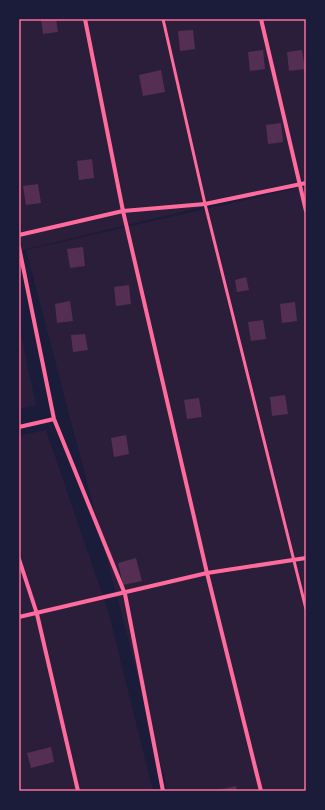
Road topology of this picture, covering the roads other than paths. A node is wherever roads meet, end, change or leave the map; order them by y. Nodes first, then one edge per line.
1 (85, 19) edge
2 (163, 19) edge
3 (261, 19) edge
4 (306, 183) edge
5 (300, 184) junction
6 (205, 204) junction
7 (123, 211) junction
8 (306, 211) edge
9 (19, 235) edge
10 (19, 247) edge
11 (54, 419) junction
12 (19, 427) edge
13 (306, 558) edge
14 (19, 559) edge
15 (294, 560) junction
16 (207, 574) junction
17 (124, 594) junction
18 (306, 609) edge
19 (37, 614) junction
20 (19, 618) edge
21 (78, 791) edge
22 (163, 791) edge
23 (261, 791) edge

1 - 7 street
2 - 6 lane
3 - 5 street
4 - 5 street
5 - 6 street
5 - 8 street
6 - 7 street
6 - 15 lane
7 - 9 street
7 - 16 street
10 - 11 street
11 - 12 street
11 - 17 street
13 - 15 street
14 - 19 street
15 - 16 street
15 - 18 lane
16 - 17 street
16 - 23 street
17 - 19 street
17 - 22 street
19 - 20 street
19 - 21 street

